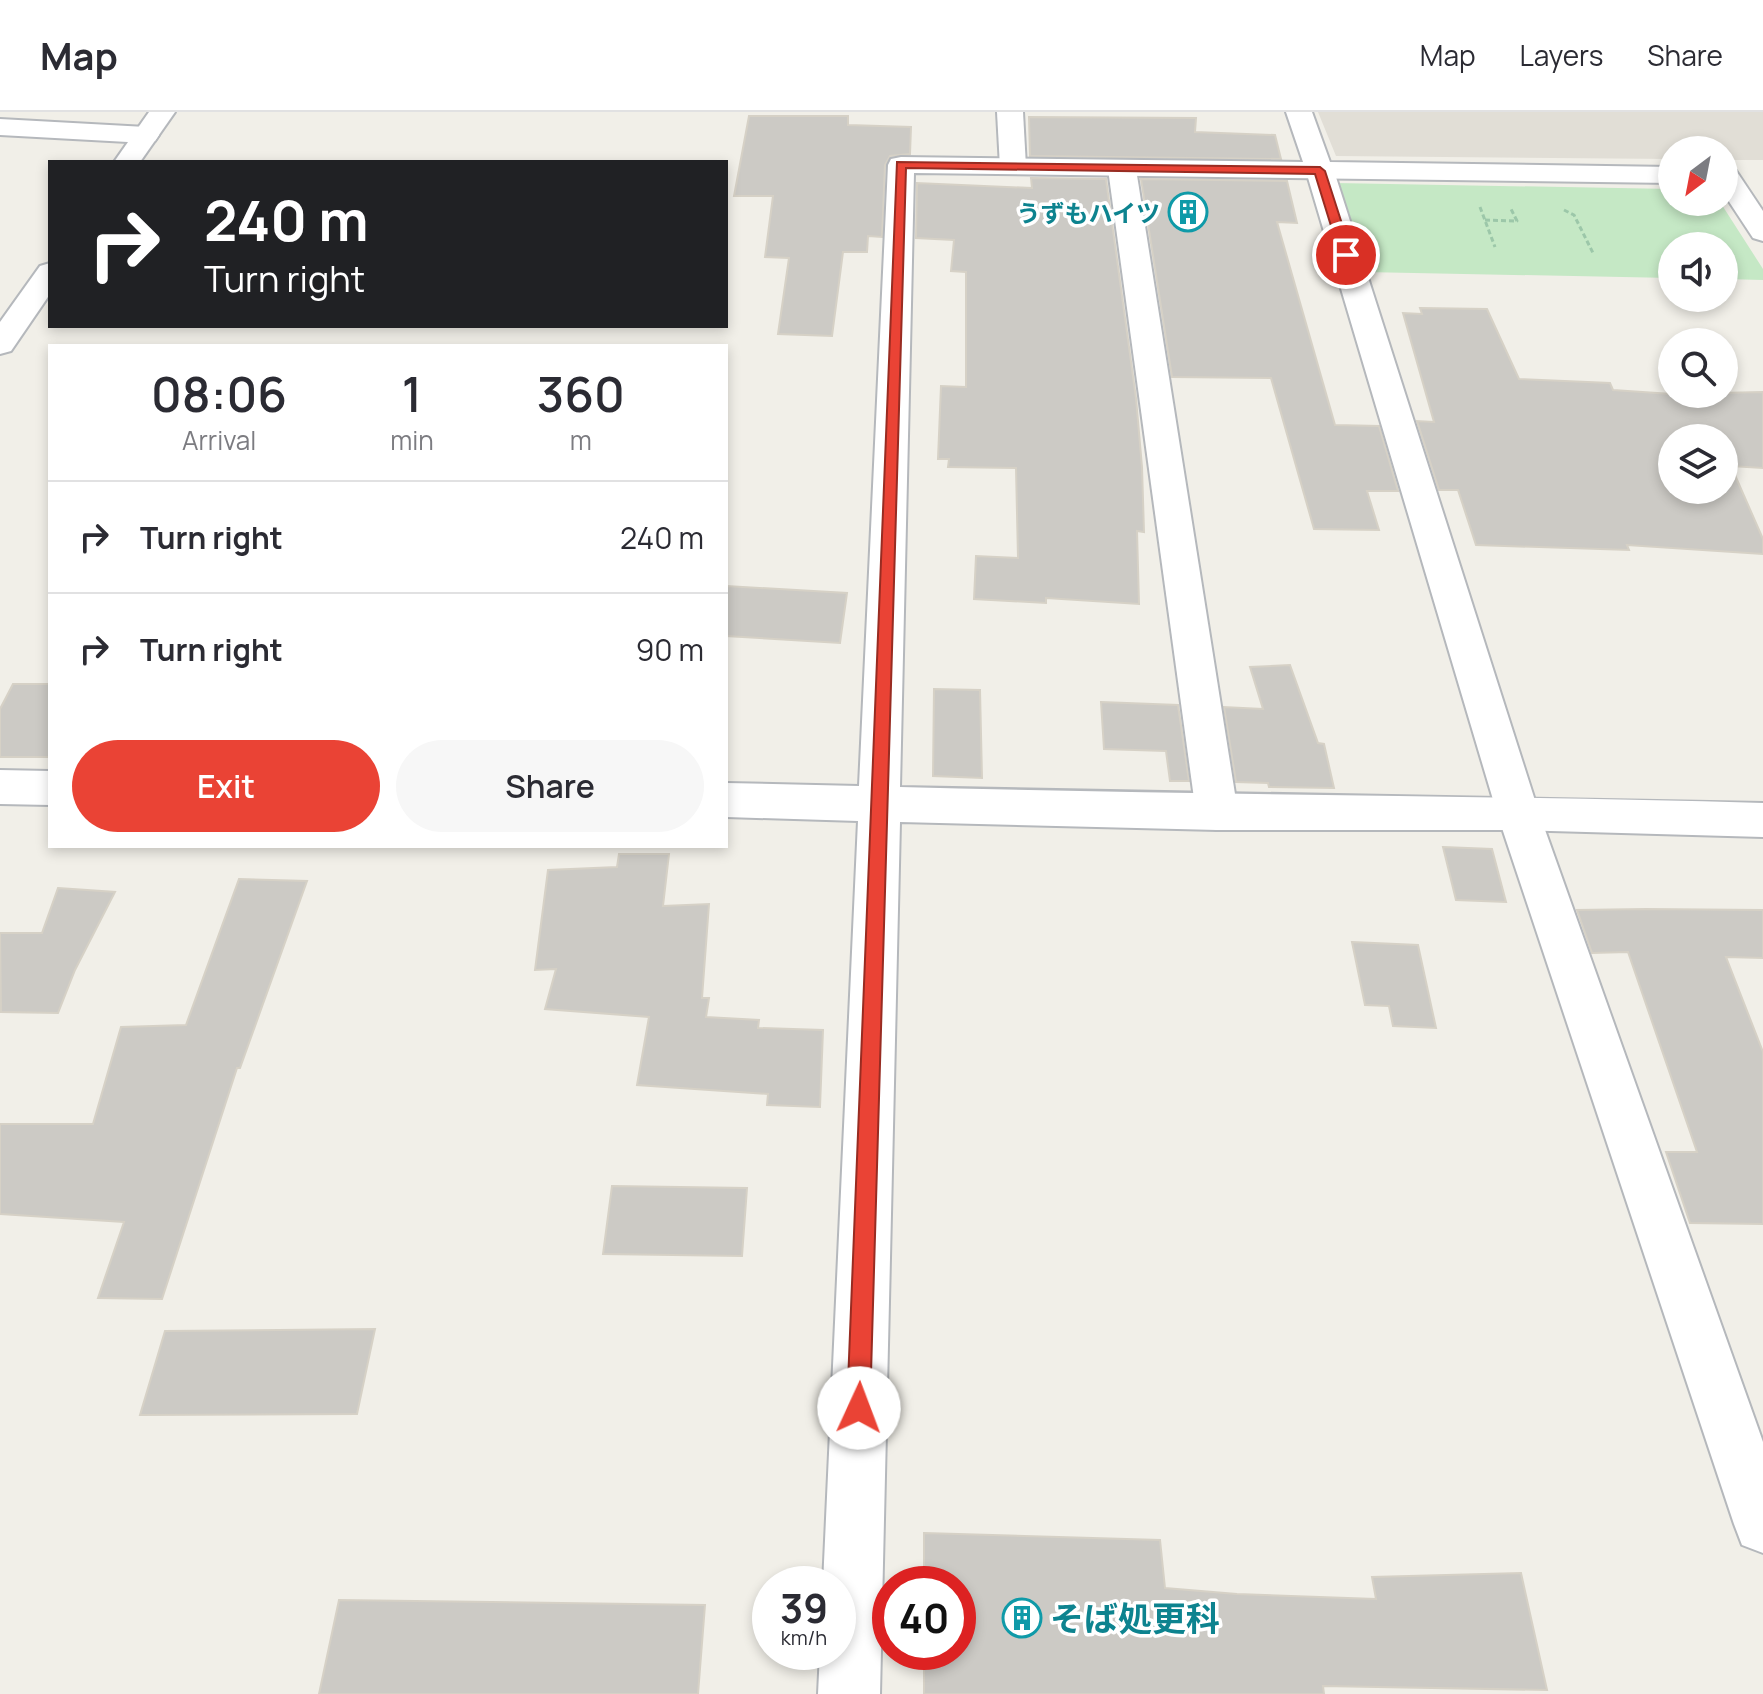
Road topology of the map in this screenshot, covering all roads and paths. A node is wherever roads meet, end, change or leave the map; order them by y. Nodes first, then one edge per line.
1 (162, 112) edge
2 (1010, 112) edge
3 (1299, 112) edge
4 (0, 127) edge
5 (146, 135) junction
6 (128, 160) edge
7 (1013, 167) junction
8 (1122, 169) junction
9 (1320, 171) junction
10 (1658, 175) edge
11 (1738, 175) edge
12 (1763, 176) edge
13 (1738, 194) edge
14 (1480, 206) dead end
15 (1525, 206) dead end
16 (1555, 206) dead end
17 (1485, 220) dead end
18 (1763, 232) edge
19 (1495, 247) dead end
20 (1594, 255) dead end
21 (48, 275) edge
22 (0, 344) edge
23 (0, 787) edge
24 (48, 788) edge
25 (728, 800) edge
26 (879, 803) junction
27 (1217, 813) junction
28 (1518, 813) junction
29 (1763, 820) edge
30 (1763, 1524) edge
31 (849, 1694) edge

1 - 5 street
2 - 7 street
3 - 9 street
4 - 5 street
5 - 6 street
7 - 8 street
7 - 26 street
8 - 9 street
8 - 27 street
9 - 10 street
9 - 28 street
11 - 12 street
13 - 18 street
14 - 19 path
15 - 17 path
16 - 20 path
21 - 22 street
23 - 24 street
25 - 26 street
26 - 27 street
26 - 31 street
27 - 28 street
28 - 29 street
28 - 30 street

